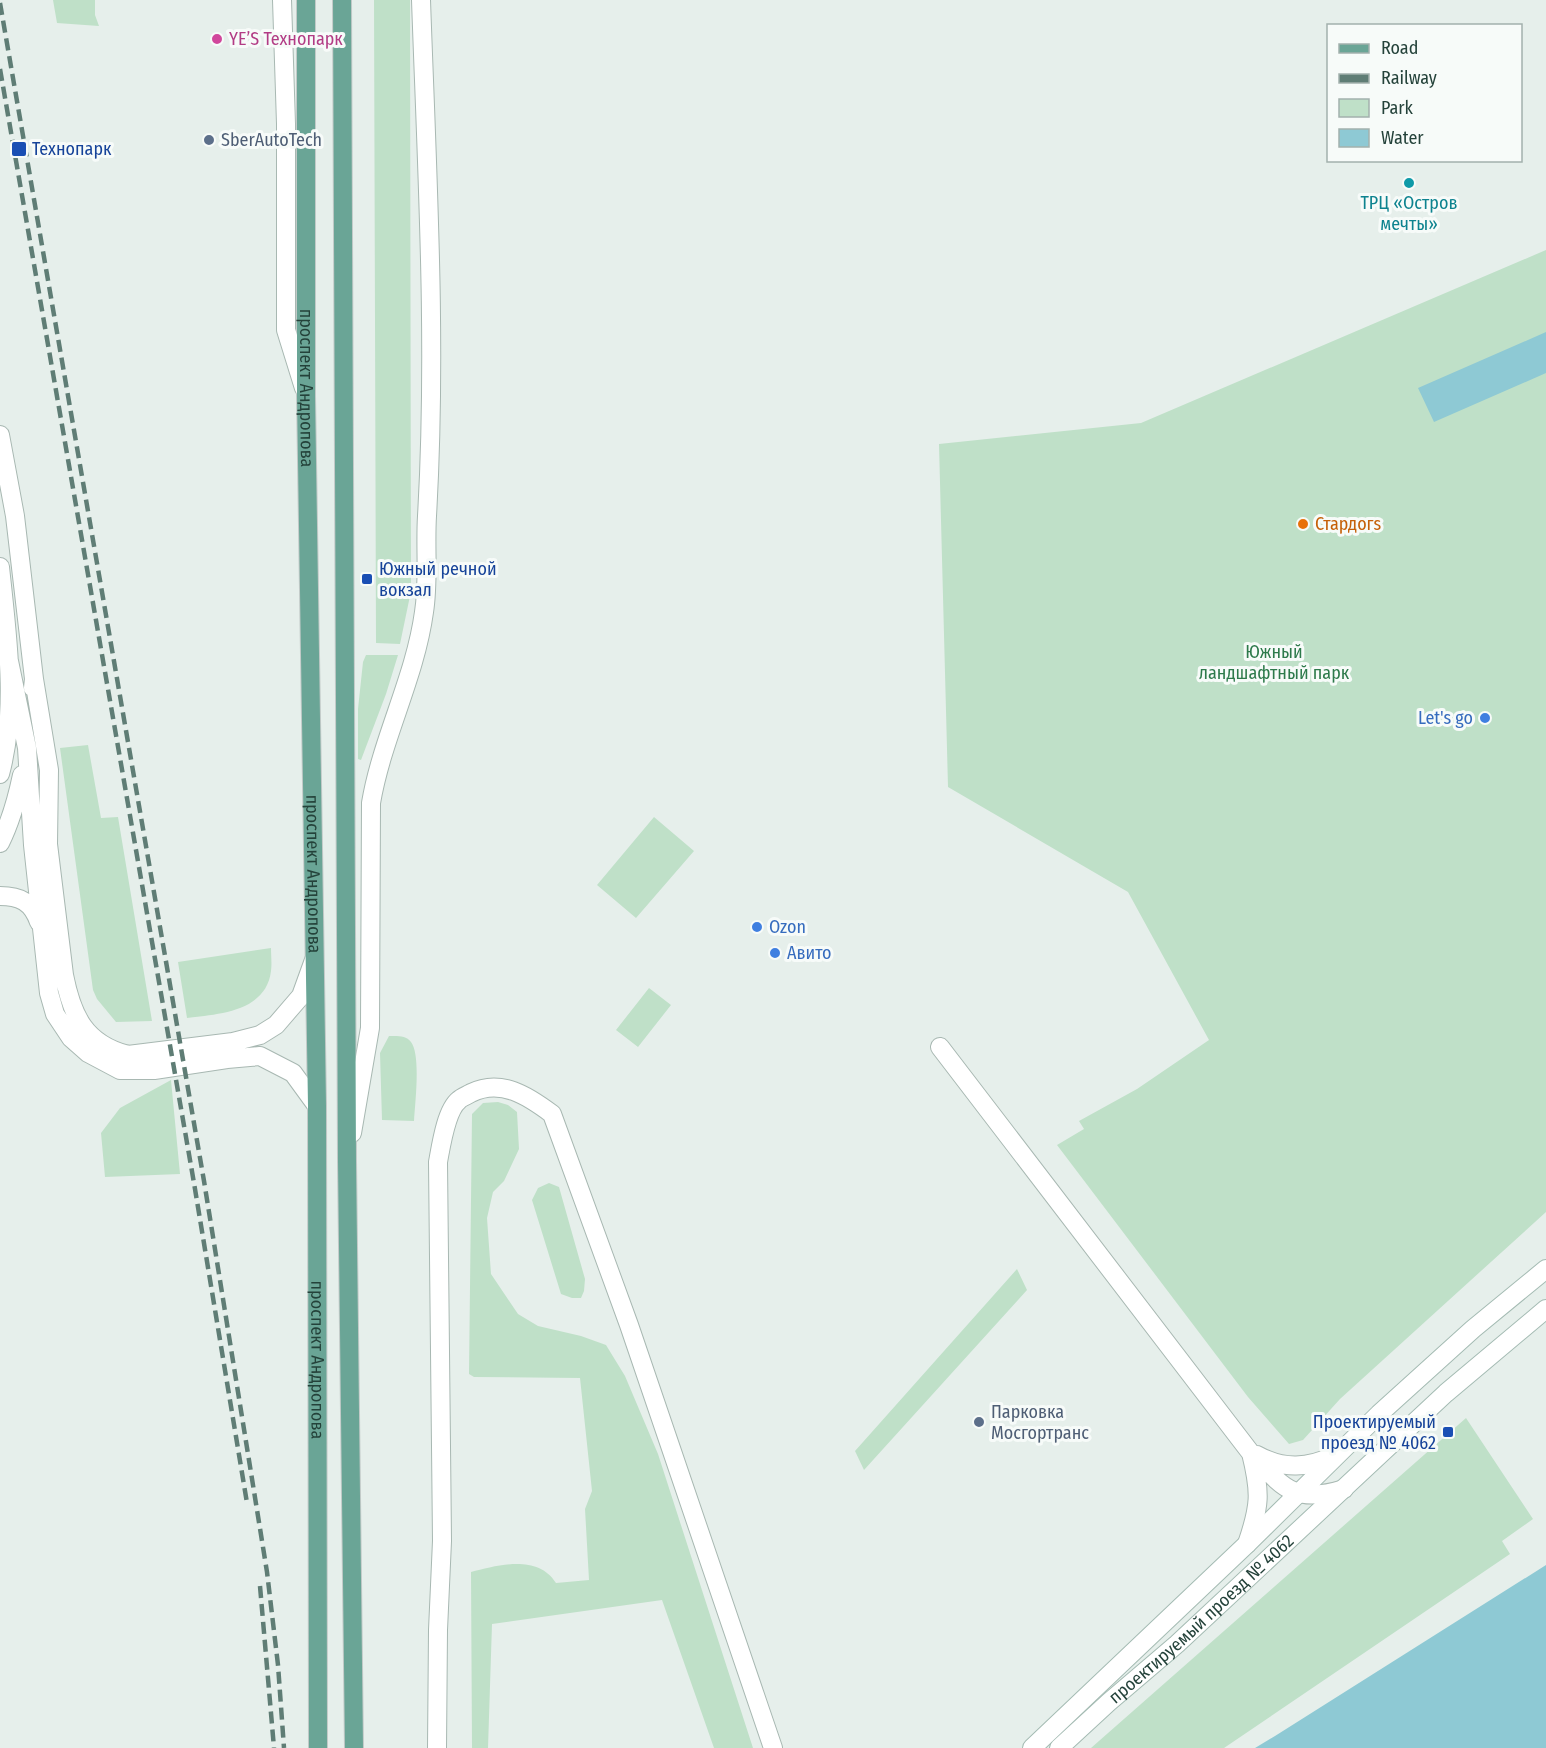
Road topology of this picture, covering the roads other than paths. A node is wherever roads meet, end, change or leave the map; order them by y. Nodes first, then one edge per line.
1 (282, 0) edge
2 (306, 0) edge
3 (342, 0) edge
4 (421, 0) edge
5 (306, 396) junction
6 (0, 435) edge
7 (0, 567) edge
8 (9, 661) junction
9 (34, 679) junction
10 (27, 748) junction
11 (0, 774) edge
12 (5, 820) edge
13 (30, 820) junction
14 (0, 843) edge
15 (48, 844) junction
16 (0, 896) edge
17 (42, 928) junction
18 (316, 956) junction
19 (940, 1047) dead end
20 (317, 1106) junction
21 (347, 1161) junction
22 (1546, 1269) edge
23 (1546, 1309) edge
24 (1250, 1452) junction
25 (1336, 1455) junction
26 (1344, 1489) junction
27 (1299, 1493) junction
28 (1247, 1544) junction
29 (318, 1748) edge
30 (354, 1748) edge
31 (437, 1748) edge
32 (773, 1748) edge
33 (1032, 1748) edge
34 (1059, 1748) edge

1 - 5 street
2 - 5 main road, проспект Андропова
3 - 21 main road, проспект Андропова
4 - 21 street
5 - 18 main road, проспект Андропова
6 - 9 street
7 - 8 street
8 - 10 street
8 - 11 street
9 - 10 street
9 - 15 street
10 - 12 street
10 - 13 street
12 - 13 street
12 - 14 street
13 - 15 street
13 - 17 street
15 - 18 street
16 - 17 street
17 - 20 street
18 - 20 main road, проспект Андропова
19 - 24 street
20 - 29 main road, проспект Андропова
21 - 30 main road, проспект Андропова
22 - 25 street, проектируемый проезд № 4062
23 - 26 street, проектируемый проезд № 4062
24 - 25 street
24 - 27 street
24 - 28 street
25 - 27 street, проектируемый проезд № 4062
26 - 27 street
26 - 34 street, проектируемый проезд № 4062
27 - 28 street, проектируемый проезд № 4062
28 - 33 street, проектируемый проезд № 4062
31 - 32 street

